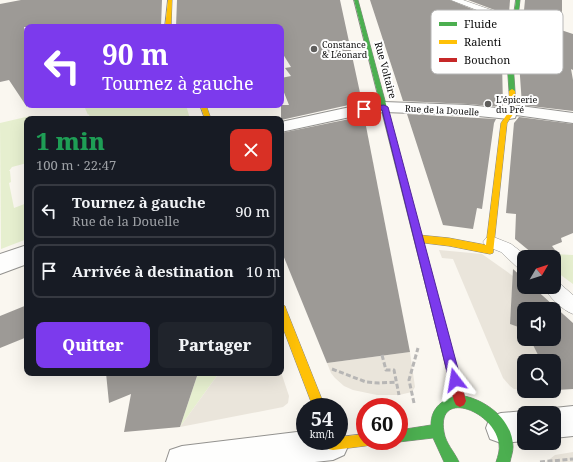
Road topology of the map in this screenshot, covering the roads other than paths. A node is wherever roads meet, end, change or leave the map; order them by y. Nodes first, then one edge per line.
1 (170, 0) edge
2 (356, 0) edge
3 (455, 0) edge
4 (484, 10) edge
5 (168, 24) edge
6 (510, 74) edge
7 (384, 107) junction
8 (511, 112) junction
9 (573, 118) edge
10 (284, 126) edge
11 (418, 239) junction
12 (491, 242) junction
13 (24, 255) edge
14 (517, 257) edge
15 (0, 264) edge
16 (560, 294) edge
17 (573, 306) edge
18 (284, 317) edge
19 (316, 398) edge
20 (460, 401) junction
21 (573, 421) edge
22 (561, 422) edge
23 (512, 427) edge
24 (437, 431) junction
25 (408, 435) edge
26 (296, 447) edge
27 (182, 462) edge
28 (452, 462) edge
29 (503, 462) edge

1 - 5 main road
2 - 7 main road, Rue Voltaire
3 - 4 lane
6 - 8 main road
7 - 8 street, Rue de la Douelle
7 - 10 street, Rue de la Douelle
7 - 11 main road, Rue Voltaire
8 - 9 street, Rue de la Douelle
8 - 12 main road
11 - 12 main road
11 - 20 main road, Rue Voltaire
12 - 14 lane
13 - 15 street
16 - 17 lane
18 - 19 main road
20 - 23 main road
20 - 24 main road
21 - 22 street
23 - 29 main road
24 - 25 main road
24 - 28 main road
26 - 27 street

